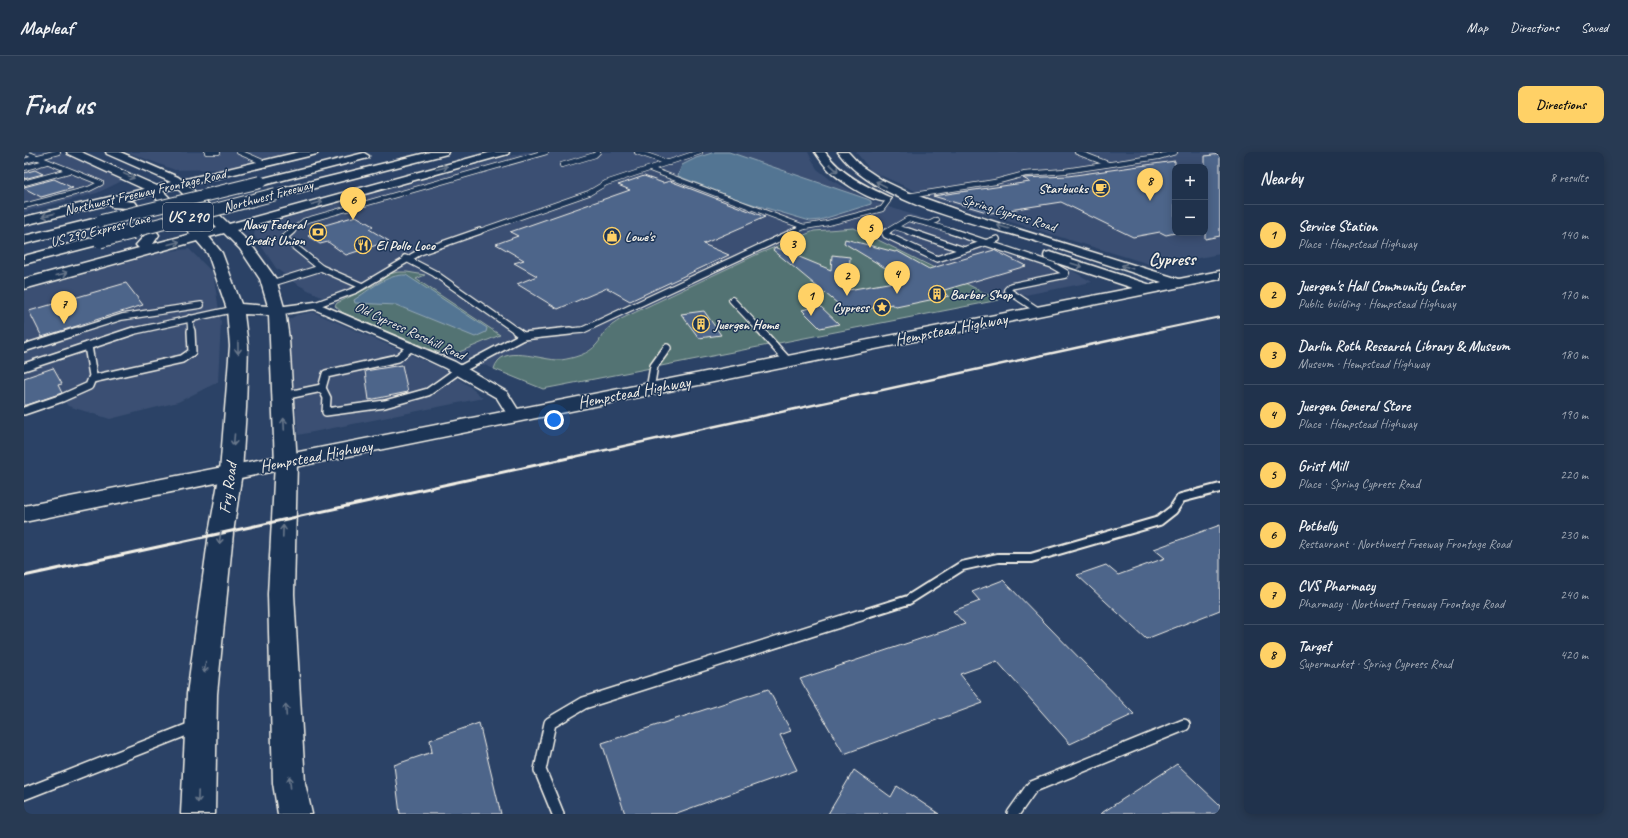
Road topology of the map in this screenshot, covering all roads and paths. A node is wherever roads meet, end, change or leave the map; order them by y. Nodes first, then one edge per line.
1 (24, 152) edge
2 (58, 152) edge
3 (72, 152) edge
4 (110, 152) edge
5 (207, 152) edge
6 (218, 152) edge
7 (239, 152) edge
8 (313, 152) edge
9 (409, 152) edge
10 (443, 152) edge
11 (504, 152) edge
12 (546, 152) edge
13 (598, 152) edge
14 (637, 152) edge
15 (678, 152) edge
16 (700, 152) edge
17 (820, 152) edge
18 (843, 152) edge
19 (1077, 152) edge
20 (1174, 152) edge
21 (375, 153) dead end
22 (690, 156) junction
23 (34, 158) junction
24 (24, 161) edge
25 (49, 161) junction
26 (265, 163) junction
27 (669, 163) junction
28 (562, 165) dead end
29 (1109, 165) junction
30 (24, 168) edge
31 (650, 169) junction
32 (236, 170) junction
33 (68, 171) junction
34 (24, 183) edge
35 (179, 184) junction
36 (267, 188) junction
37 (154, 189) junction
38 (888, 201) junction
39 (905, 203) junction
40 (88, 205) junction
41 (24, 206) edge
42 (290, 210) junction
43 (24, 221) edge
44 (933, 222) junction
45 (804, 227) junction
46 (895, 227) junction
47 (226, 229) junction
48 (98, 231) junction
49 (200, 236) junction
50 (24, 240) edge
51 (991, 241) junction
52 (24, 250) edge
53 (964, 250) junction
54 (405, 258) junction
55 (24, 260) edge
56 (110, 261) junction
57 (321, 268) junction
58 (1220, 274) edge
59 (1178, 283) junction
60 (24, 284) edge
61 (269, 284) junction
62 (362, 286) junction
63 (1151, 289) junction
64 (732, 300) dead end
65 (201, 305) dead end
66 (315, 305) junction
67 (235, 309) junction
68 (277, 311) junction
69 (1039, 311) junction
70 (190, 318) junction
71 (523, 336) junction
72 (88, 346) junction
73 (411, 347) junction
74 (24, 348) edge
75 (667, 348) dead end
76 (788, 361) junction
77 (24, 367) edge
78 (459, 370) junction
79 (92, 379) junction
80 (322, 388) junction
81 (650, 389) junction
82 (283, 396) junction
83 (24, 411) edge
84 (515, 416) junction
85 (286, 462) junction
86 (231, 472) junction
87 (1220, 488) edge
88 (24, 514) edge
89 (201, 724) junction
90 (1184, 724) dead end
91 (24, 794) edge
92 (198, 814) edge
93 (295, 814) edge
94 (558, 814) edge
95 (1013, 814) edge

1 - 23 lane
2 - 23 lane
3 -> 37 main road, Fry Road
4 - 35 main road
5 - 6 lane
7 - 26 lane
8 - 26 main road, Northwest Freeway Frontage Road
9 - 36 main road
10 - 36 main road, Northwest Freeway / US 290
42 -> 11 main road
12 - 57 lane
13 - 28 lane
14 - 27 lane
15 - 22 lane
16 - 22 lane
17 -> 38 street, Spring Cypress Road
39 -> 18 street, Spring Cypress Road
19 - 29 lane
20 - 29 lane
21 - 36 main road, Northwest Freeway / US 290
22 - 27 lane
23 - 24 lane
23 - 25 lane
25 - 30 lane
25 - 33 lane
26 - 32 main road, Northwest Freeway Frontage Road
27 - 31 lane
29 - 39 lane
31 - 45 lane
31 - 54 lane
32 - 35 main road, Northwest Freeway Frontage Road
32 - 42 main road
33 - 34 lane
33 - 41 lane
35 - 37 main road, Northwest Freeway Frontage Road
35 - 47 main road
36 - 48 main road, Northwest Freeway / US 290, bridge
36 - 48 main road, Northwest Freeway / US 290, bridge
37 - 40 main road, Northwest Freeway Frontage Road
37 - 49 main road, Fry Road
38 - 39 street, Spring Cypress Road
38 - 45 lane
39 - 44 street, Spring Cypress Road
59 -> 39 street, Spring Cypress Road
40 -> 43 main road, Northwest Freeway Frontage Road
40 - 56 main road
42 - 47 main road
44 - 46 lane
44 - 51 street, Spring Cypress Road
45 - 71 lane
46 - 53 lane
46 - 53 lane
47 - 49 main road
47 - 61 main road
48 - 50 main road, Northwest Freeway / US 290
48 - 52 main road, US 290 Express Lane
48 - 55 main road, Northwest Freeway / US 290
56 -> 49 main road
49 - 67 main road, Fry Road
51 - 53 lane
51 -> 63 street, Spring Cypress Road
51 - 69 lane
54 - 62 lane
54 - 71 lane
60 -> 56 main road
57 - 61 lane
57 - 62 lane
58 - 59 street, Hempstead Highway
59 - 63 street, Hempstead Highway
61 - 68 main road
62 - 66 lane
63 - 69 street, Hempstead Highway
64 - 76 lane
65 - 74 lane
66 - 68 street
66 - 73 street, Old Cypress Rosehill Road
67 - 68 main road
67 - 70 lane
67 -> 86 main road, Fry Road
68 - 82 main road
69 - 76 street, Hempstead Highway
70 - 72 lane
70 - 79 lane
71 - 78 lane
72 - 77 lane
72 - 79 lane
73 - 78 street, Old Cypress Rosehill Road
73 - 80 lane
75 - 81 lane
76 - 81 street, Hempstead Highway
78 - 80 lane
78 - 84 street, Old Cypress Rosehill Road
79 - 83 lane
80 - 82 lane
81 - 84 street, Hempstead Highway
85 -> 82 main road
84 - 85 street, Hempstead Highway
85 - 86 street, Hempstead Highway
93 -> 85 main road
86 - 88 street, Hempstead Highway
86 -> 89 main road, Fry Road
87 - 94 lane
89 - 91 lane
89 -> 92 main road, Fry Road
90 - 95 lane

